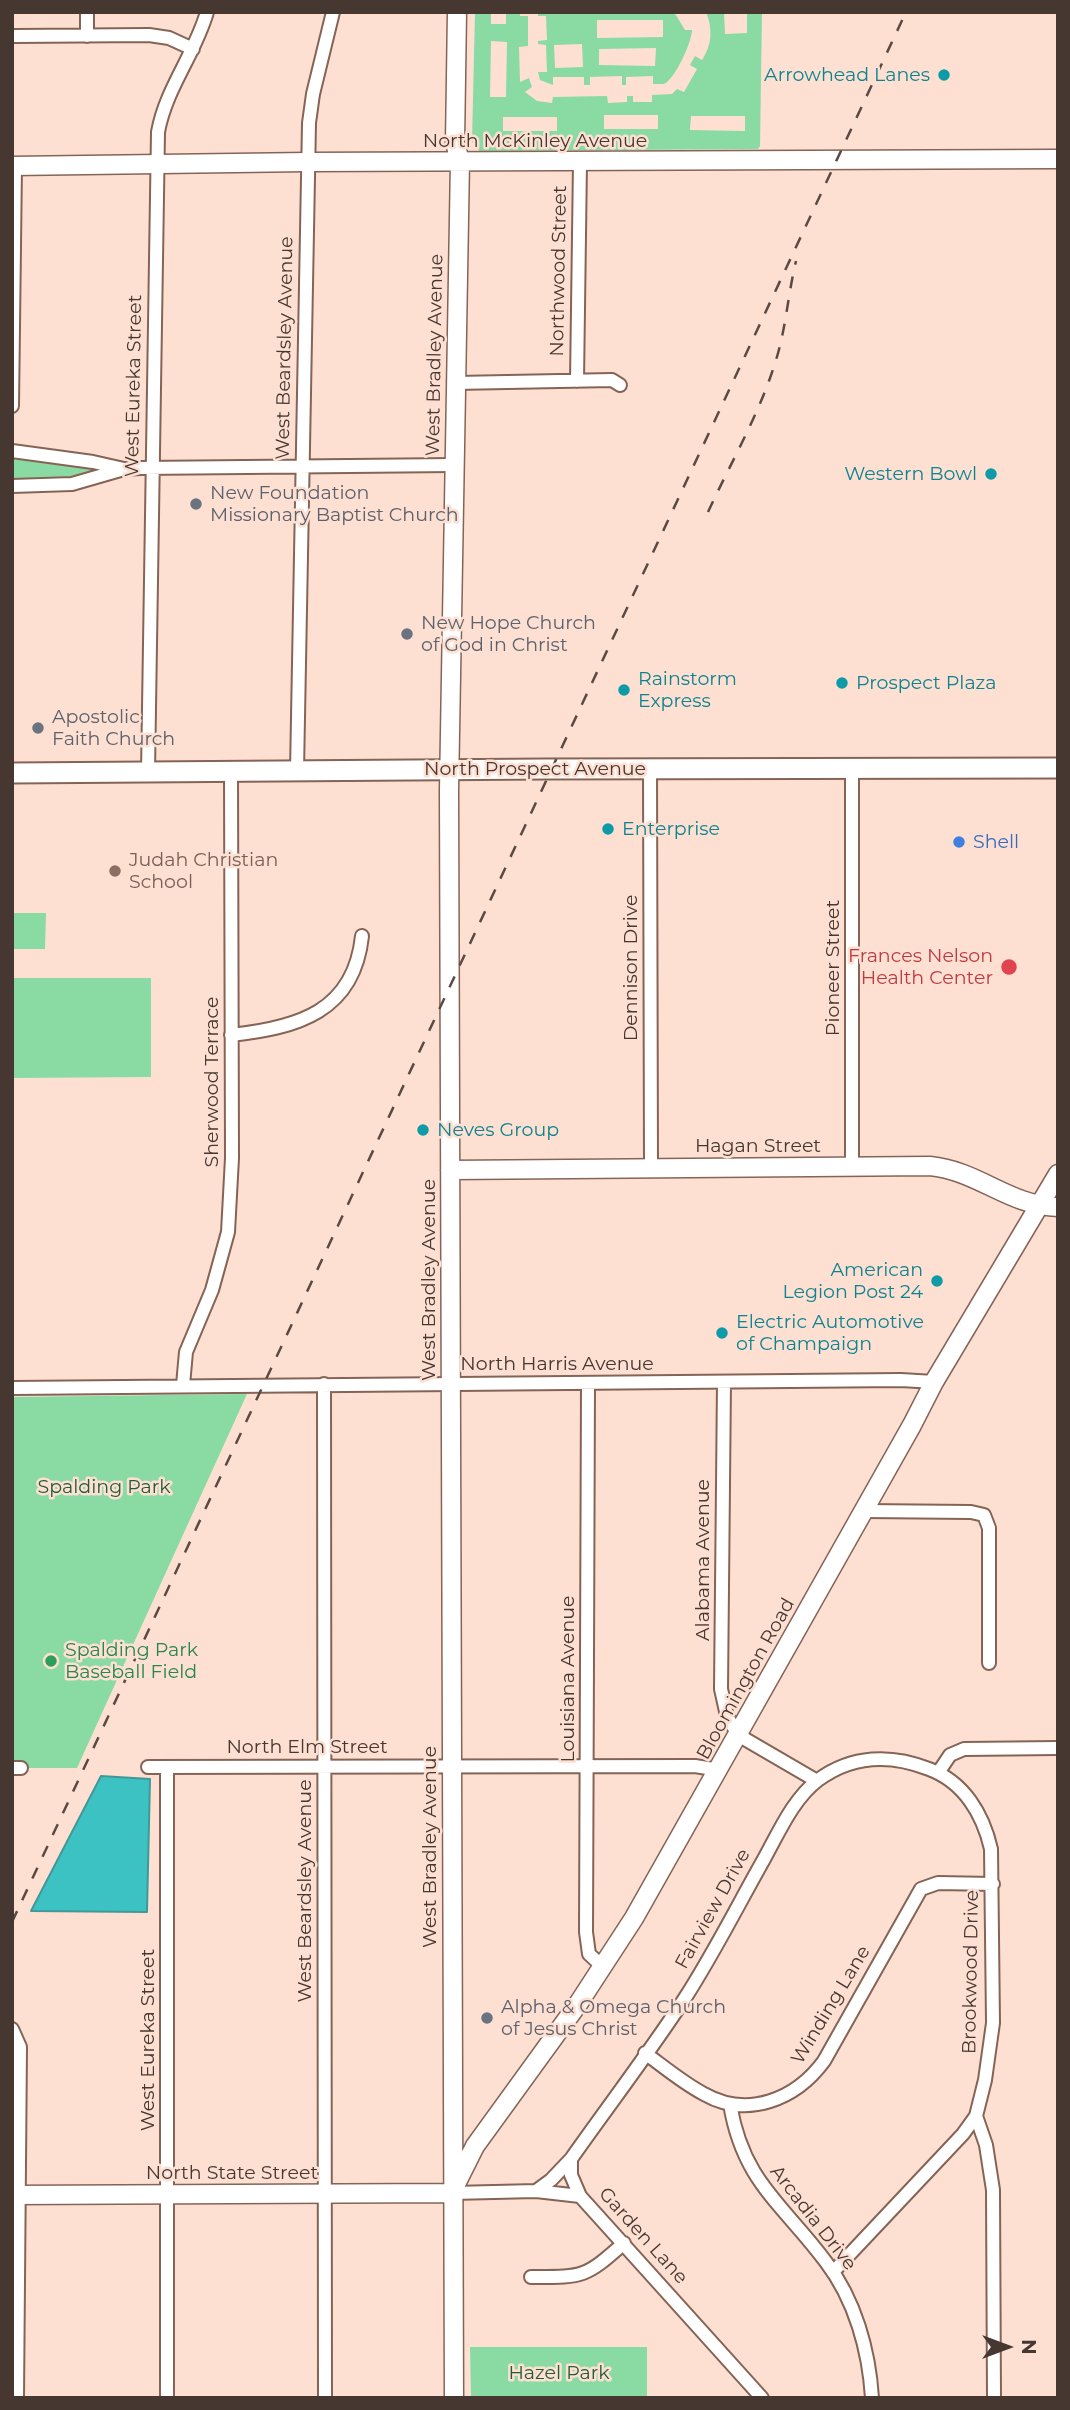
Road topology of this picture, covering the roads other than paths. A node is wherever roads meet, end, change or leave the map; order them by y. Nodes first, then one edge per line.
1 (87, 12) edge
2 (207, 12) edge
3 (333, 12) edge
4 (457, 12) edge
5 (469, 12) edge
6 (14, 36) dead end
7 (87, 36) junction
8 (192, 49) junction
9 (1058, 159) edge
10 (308, 162) junction
11 (460, 162) junction
12 (580, 162) junction
13 (157, 165) junction
14 (13, 166) edge
15 (577, 381) junction
16 (455, 383) junction
17 (620, 384) dead end
18 (12, 406) edge
19 (12, 451) edge
20 (454, 465) junction
21 (302, 466) junction
22 (152, 468) junction
23 (124, 469) junction
24 (12, 486) edge
25 (1053, 766) edge
26 (449, 769) junction
27 (650, 769) junction
28 (852, 769) junction
29 (231, 771) junction
30 (297, 771) junction
31 (148, 772) junction
32 (12, 773) edge
33 (362, 936) dead end
34 (231, 1035) junction
35 (852, 1167) junction
36 (651, 1168) junction
37 (450, 1170) junction
38 (1058, 1174) edge
39 (1038, 1206) junction
40 (1058, 1207) edge
41 (724, 1382) junction
42 (934, 1382) junction
43 (588, 1383) junction
44 (324, 1384) junction
45 (450, 1384) junction
46 (183, 1385) junction
47 (12, 1388) edge
48 (864, 1511) junction
49 (989, 1663) dead end
50 (738, 1735) junction
51 (1058, 1748) edge
52 (324, 1766) junction
53 (451, 1766) junction
54 (148, 1767) dead end
55 (167, 1767) junction
56 (587, 1767) junction
57 (719, 1770) junction
58 (938, 1773) junction
59 (817, 1781) junction
60 (993, 1884) junction
61 (603, 1967) junction
62 (12, 2029) edge
63 (645, 2053) junction
64 (730, 2104) junction
65 (976, 2116) junction
66 (571, 2159) junction
67 (536, 2191) junction
68 (324, 2193) junction
69 (452, 2193) junction
70 (167, 2194) junction
71 (15, 2195) edge
72 (580, 2196) junction
73 (624, 2243) junction
74 (833, 2272) junction
75 (531, 2277) dead end
76 (757, 2396) edge
77 (18, 2398) edge
78 (167, 2398) edge
79 (325, 2398) edge
80 (454, 2398) edge
81 (872, 2398) edge
82 (994, 2398) edge

1 - 7 street
2 - 8 street, West Eureka Street
3 - 10 street, West Beardsley Avenue
4 - 11 main road, West Bradley Avenue
5 - 11 main road, West Bradley Avenue
6 - 7 street
7 - 8 street
8 - 13 street, West Eureka Street
9 - 12 main road, North McKinley Avenue
10 - 11 main road, North McKinley Avenue
10 - 13 main road, North McKinley Avenue
10 - 21 street, West Beardsley Avenue
11 - 12 main road, North McKinley Avenue
11 - 16 main road, West Bradley Avenue
12 - 15 street, Northwood Street
13 - 14 main road, North McKinley Avenue
13 - 22 street, West Eureka Street
14 - 18 street
15 - 16 street
15 - 17 street
16 - 20 main road, West Bradley Avenue
19 - 23 street
20 - 21 street
20 - 26 main road, West Bradley Avenue
21 - 22 street
21 - 30 street, West Beardsley Avenue
22 - 23 street
22 - 31 street, West Eureka Street
23 - 24 street
25 - 28 main road, North Prospect Avenue
26 - 27 main road, North Prospect Avenue
26 - 30 main road, North Prospect Avenue
26 - 37 main road, West Bradley Avenue
27 - 28 main road, North Prospect Avenue
27 - 36 street, Dennison Drive
28 - 35 street, Pioneer Street
29 - 30 main road, North Prospect Avenue
29 - 31 main road, North Prospect Avenue
29 - 34 street, Sherwood Terrace
31 - 32 main road, North Prospect Avenue
33 - 34 street
34 - 46 street, Sherwood Terrace
35 - 36 main road, Hagan Street
35 - 39 main road, Hagan Street
36 - 37 main road, Hagan Street
37 - 45 main road, West Bradley Avenue
38 - 39 main road, Bloomington Road
39 - 40 main road, Hagan Street
39 - 42 main road, Bloomington Road
41 - 42 street, North Harris Avenue
41 - 43 street, North Harris Avenue
41 - 50 street, Alabama Avenue
42 - 48 main road, Bloomington Road
43 - 45 street, North Harris Avenue
43 - 56 street, Louisiana Avenue
44 - 45 street, North Harris Avenue
44 - 46 street, North Harris Avenue
44 - 52 street, West Beardsley Avenue
45 - 53 main road, West Bradley Avenue
46 - 47 street, North Harris Avenue
48 - 49 street
48 - 50 main road, Bloomington Road
50 - 57 main road, Bloomington Road
50 - 59 street
51 - 58 street
52 - 53 street, North Elm Street
52 - 55 street, North Elm Street
52 - 68 street, West Beardsley Avenue
53 - 56 street, North Elm Street
53 - 69 main road, West Bradley Avenue
54 - 55 street, North Elm Street
55 - 70 street, West Eureka Street
56 - 57 street, North Elm Street
56 - 61 street, Louisiana Avenue
57 - 61 main road, Bloomington Road
58 - 59 street, Brookwood Drive
58 - 60 street, Brookwood Drive
59 - 63 street, Fairview Drive
60 - 64 street, Winding Lane
60 - 65 street, Brookwood Drive
61 - 69 main road, Bloomington Road
62 - 71 street
63 - 64 street, Winding Lane
63 - 66 street, Fairview Drive
64 - 74 street, Arcadia Drive
65 - 74 street
65 - 82 street
66 - 67 street, Fairview Drive
66 - 72 street
67 - 69 street, Garden Lane
67 - 72 street, Garden Lane
68 - 69 main road, North State Street
68 - 70 main road, North State Street
68 - 79 street, West Beardsley Avenue
69 - 80 main road, West Bradley Avenue
70 - 71 main road, North State Street
70 - 78 street, West Eureka Street
71 - 77 street
72 - 73 street, Garden Lane
73 - 75 street
73 - 76 street, Garden Lane
74 - 81 street, Arcadia Drive

